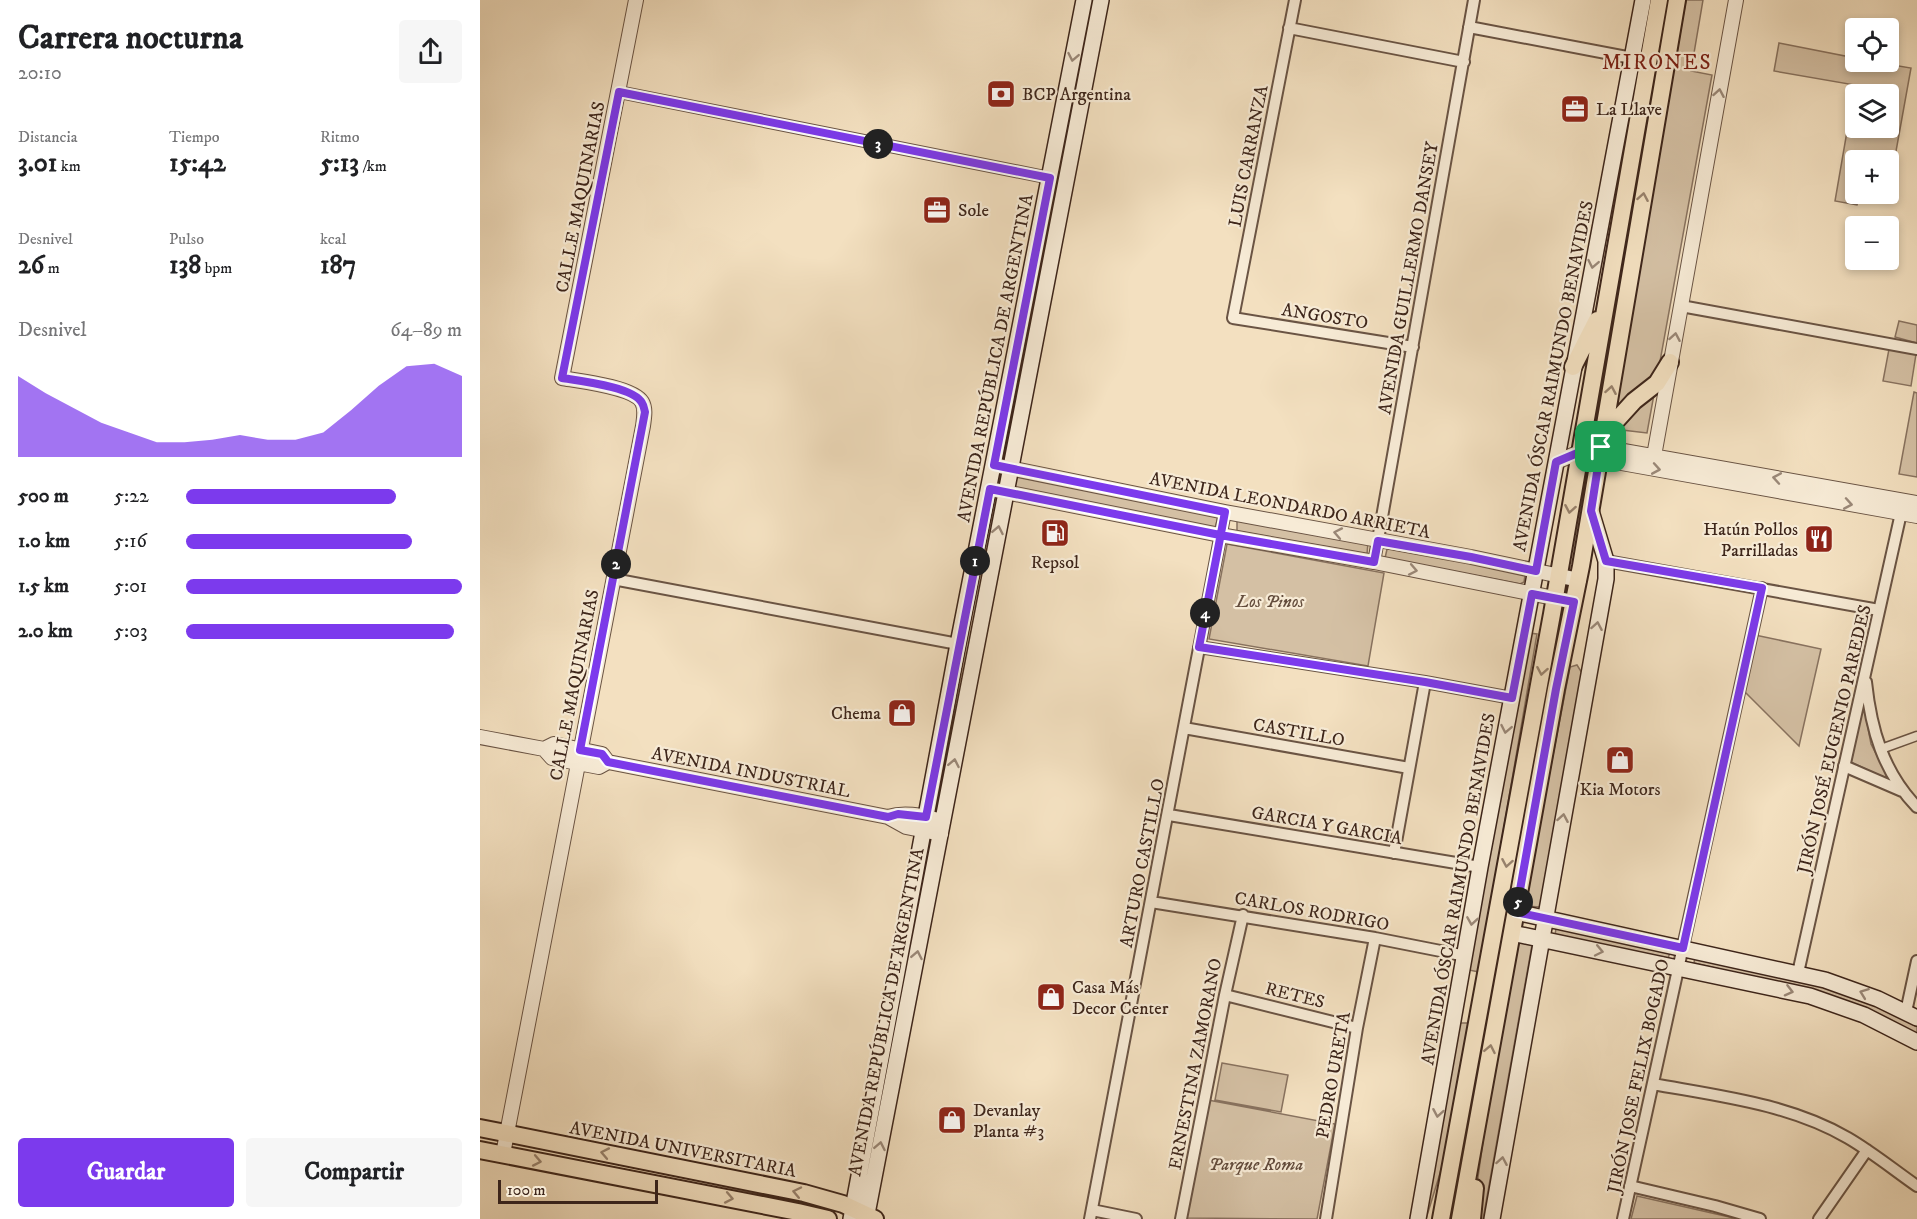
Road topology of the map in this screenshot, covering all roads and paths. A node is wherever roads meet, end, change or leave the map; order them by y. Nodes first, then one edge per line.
1 (636, 0) edge
2 (1084, 0) edge
3 (1101, 0) edge
4 (1295, 0) edge
5 (1474, 0) edge
6 (1643, 0) edge
7 (1659, 0) edge
8 (1677, 0) edge
9 (1736, 0) edge
10 (1469, 27) junction
11 (1289, 28) junction
12 (1632, 58) junction
13 (1464, 62) junction
14 (619, 92) junction
15 (1050, 178) junction
16 (1604, 306) junction
17 (1681, 306) junction
18 (1233, 318) joint
19 (1413, 347) junction
20 (1917, 350) edge
21 (1670, 362) junction
22 (1573, 367) junction
23 (1601, 447) junction
24 (1580, 451) junction
25 (1653, 456) junction
26 (1556, 462) junction
27 (1002, 466) junction
28 (997, 491) junction
29 (1917, 503) edge
30 (1591, 511) junction
31 (1225, 512) junction
32 (1901, 513) junction
33 (1917, 516) edge
34 (1220, 535) junction
35 (1378, 541) junction
36 (1606, 561) junction
37 (1374, 562) junction
38 (1536, 571) junction
39 (1559, 576) junction
40 (613, 579) junction
41 (1579, 580) junction
42 (1762, 588) junction
43 (1532, 594) junction
44 (1555, 598) junction
45 (1574, 602) junction
46 (1879, 610) junction
47 (958, 644) junction
48 (1199, 647) junction
49 (1865, 673) junction
50 (1425, 682) junction
51 (1512, 698) junction
52 (1184, 728) junction
53 (1917, 736) edge
54 (480, 737) edge
55 (1881, 749) junction
56 (579, 756) junction
57 (1844, 766) junction
58 (1409, 768) junction
59 (1902, 791) junction
60 (1917, 807) edge
61 (1168, 815) junction
62 (925, 824) junction
63 (942, 827) junction
64 (1394, 853) junction
65 (1480, 867) junction
66 (1151, 902) junction
67 (1516, 912) junction
68 (1243, 915) junction
69 (1546, 917) junction
70 (1512, 933) junction
71 (1375, 938) junction
72 (1541, 939) junction
73 (1683, 948) junction
74 (1466, 956) junction
75 (1917, 961) edge
76 (1679, 967) junction
77 (1798, 973) junction
78 (1225, 996) junction
79 (1911, 1015) edge
80 (1358, 1028) junction
81 (1917, 1042) edge
82 (1653, 1084) junction
83 (1476, 1127) junction
84 (480, 1128) edge
85 (507, 1134) junction
86 (1455, 1148) junction
87 (480, 1150) edge
88 (1867, 1150) junction
89 (503, 1154) junction
90 (1630, 1186) junction
91 (1917, 1186) edge
92 (1091, 1214) edge
93 (862, 1216) edge
94 (828, 1219) edge
95 (1136, 1219) edge
96 (1181, 1219) edge
97 (1326, 1219) edge
98 (1418, 1219) edge
99 (1434, 1219) edge
100 (1441, 1219) edge
101 (1460, 1219) edge
102 (1472, 1219) edge
103 (1492, 1219) edge
104 (1623, 1219) edge
105 (1760, 1219) edge
106 (1819, 1219) edge

1 - 14 street, CALLE MAQUINARIAS
2 -> 15 main road, AVENIDA REPÚBLICA DE ARGENTINA
3 - 27 main road, AVENIDA REPÚBLICA DE ARGENTINA
4 - 11 street, LUIS CARRANZA
5 - 10 street, AVENIDA GUILLERMO DANSEY
6 - 12 main road, AVENIDA ÓSCAR RAIMUNDO BENAVIDES
7 - 16 main road, AVENIDA ÓSCAR RAIMUNDO BENAVIDES
23 -> 8 main road
17 -> 9 street
10 - 12 street
10 - 13 street, AVENIDA GUILLERMO DANSEY
11 - 13 street
11 - 18 street, LUIS CARRANZA
12 -> 22 main road, AVENIDA ÓSCAR RAIMUNDO BENAVIDES
13 - 19 street, AVENIDA GUILLERMO DANSEY
14 - 15 street
14 - 40 street, CALLE MAQUINARIAS
15 - 27 main road, AVENIDA REPÚBLICA DE ARGENTINA
16 - 22 main road
16 - 24 main road, AVENIDA ÓSCAR RAIMUNDO BENAVIDES
17 - 20 street
21 -> 17 street
18 - 19 street, ANGOSTO
19 - 35 street, AVENIDA GUILLERMO DANSEY
21 - 23 main road
21 - 25 street
22 - 26 main road, AVENIDA ÓSCAR RAIMUNDO BENAVIDES
23 - 24 street
23 - 25 street
23 - 30 main road
23 -> 32 street
24 - 26 street
24 -> 39 main road, AVENIDA ÓSCAR RAIMUNDO BENAVIDES
29 -> 25 street
26 - 38 main road, AVENIDA ÓSCAR RAIMUNDO BENAVIDES
27 - 28 main road, AVENIDA REPÚBLICA DE ARGENTINA
27 - 31 street, AVENIDA LEONDARDO ARRIETA
28 - 34 street
28 - 47 main road, AVENIDA REPÚBLICA DE ARGENTINA
63 -> 28 main road, AVENIDA REPÚBLICA DE ARGENTINA
30 - 36 main road
30 - 41 main road
31 - 34 street, ARTURO CASTILLO
35 -> 31 street, AVENIDA LEONDARDO ARRIETA
32 - 33 street
32 - 46 street, JIRÓN JOSÉ EUGENIO PAREDES
34 - 37 street
34 - 48 street, ARTURO CASTILLO
35 - 37 street, AVENIDA GUILLERMO DANSEY
35 - 38 street, AVENIDA LEONDARDO ARRIETA
36 - 42 street
69 -> 36 main road
37 -> 43 street
38 - 39 street, AVENIDA LEONDARDO ARRIETA
38 - 43 main road, AVENIDA ÓSCAR RAIMUNDO BENAVIDES
39 - 41 street, AVENIDA LEONDARDO ARRIETA
39 - 44 main road, AVENIDA ÓSCAR RAIMUNDO BENAVIDES
40 - 47 street
40 - 56 street, CALLE MAQUINARIAS
41 - 45 main road
42 - 46 street
42 - 73 street, JIRÓN JOSE FELIX BOGADO
43 - 44 street
43 - 51 main road, AVENIDA ÓSCAR RAIMUNDO BENAVIDES
44 - 45 street
44 -> 86 main road, AVENIDA ÓSCAR RAIMUNDO BENAVIDES
45 - 67 main road
46 - 49 street, JIRÓN JOSÉ EUGENIO PAREDES
47 - 62 main road, AVENIDA REPÚBLICA DE ARGENTINA
48 - 50 street
48 - 52 street, ARTURO CASTILLO
49 - 55 street
49 - 57 street, JIRÓN JOSÉ EUGENIO PAREDES
50 - 51 street
50 - 58 street
51 -> 65 main road, AVENIDA ÓSCAR RAIMUNDO BENAVIDES
52 - 58 street, CASTILLO
52 - 61 street, ARTURO CASTILLO
53 - 55 street
54 - 56 street, AVENIDA INDUSTRIAL
55 - 59 street
56 - 62 street, AVENIDA INDUSTRIAL
56 - 85 street, CALLE MAQUINARIAS
57 - 59 street
57 - 77 street, JIRÓN JOSÉ EUGENIO PAREDES
58 - 64 street
59 - 60 street
61 - 64 street, GARCIA Y GARCIA
61 - 66 street, ARTURO CASTILLO
62 - 63 street, AVENIDA INDUSTRIAL
62 - 93 main road, AVENIDA REPÚBLICA DE ARGENTINA
93 -> 63 main road, AVENIDA REPÚBLICA DE ARGENTINA
64 - 65 street, GARCIA Y GARCIA
65 -> 74 main road, AVENIDA ÓSCAR RAIMUNDO BENAVIDES
66 - 68 street, CARLOS RODRIGO
66 - 92 street, ARTURO CASTILLO
67 - 69 main road
67 - 70 main road
68 - 71 street, CARLOS RODRIGO
68 - 78 street, ERNESTINA ZAMORANO
69 - 72 main road
69 - 73 main road
70 - 72 main road
83 -> 70 main road
71 - 74 street, CARLOS RODRIGO
71 - 80 street, PEDRO URETA
72 -> 76 main road
103 -> 72 main road
73 - 76 street, JIRÓN JOSE FELIX BOGADO
73 - 77 main road
74 -> 98 main road, AVENIDA ÓSCAR RAIMUNDO BENAVIDES
75 - 79 street
76 -> 81 main road
76 - 82 street, JIRÓN JOSE FELIX BOGADO
79 -> 77 main road
78 - 80 street, RETES
78 - 96 street, ERNESTINA ZAMORANO
80 - 97 street, PEDRO URETA
82 - 88 street
82 - 90 street, JIRÓN JOSE FELIX BOGADO
83 - 101 main road
83 - 102 main road
84 - 85 main road, AVENIDA UNIVERSITARIA
85 - 89 street, CALLE MAQUINARIAS
93 -> 85 main road, AVENIDA UNIVERSITARIA
86 - 99 main road
86 - 100 main road, AVENIDA ÓSCAR RAIMUNDO BENAVIDES
87 - 89 main road
88 - 91 street
88 - 106 street
89 -> 94 main road
90 - 104 street, JIRÓN JOSE FELIX BOGADO
90 - 105 street
92 - 95 street

